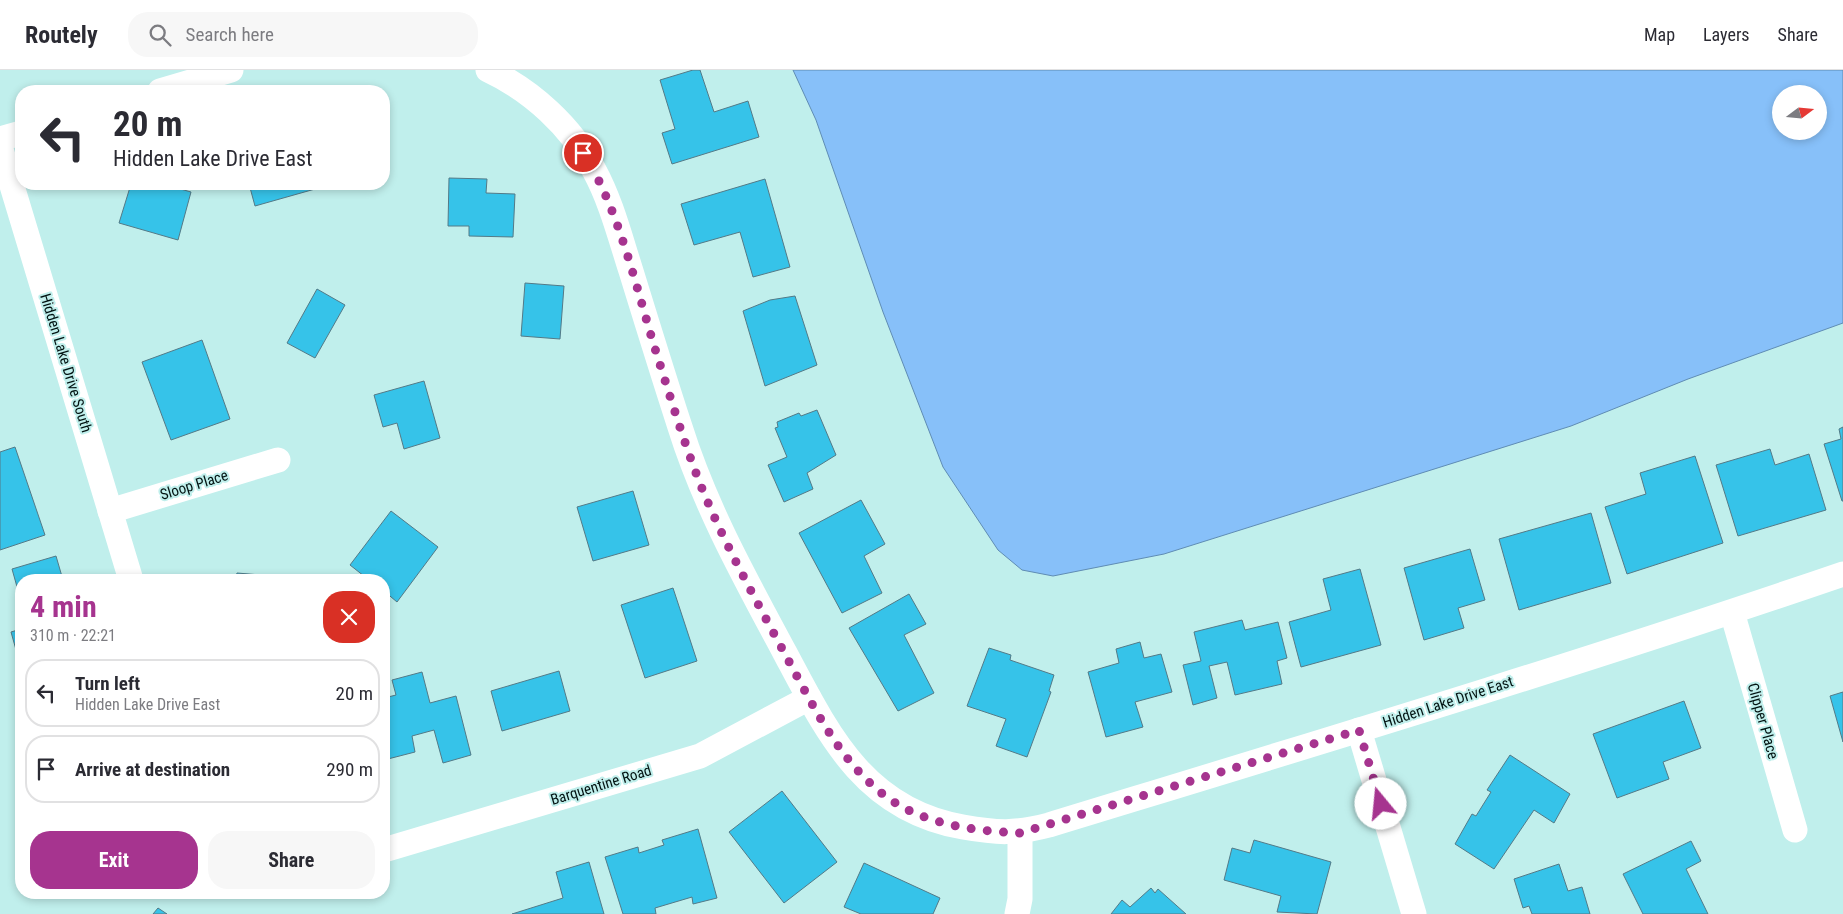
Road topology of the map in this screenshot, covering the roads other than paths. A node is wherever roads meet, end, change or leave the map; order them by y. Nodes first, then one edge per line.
1 (231, 70) edge
2 (488, 70) edge
3 (180, 85) edge
4 (15, 135) edge
5 (0, 139) edge
6 (0, 146) edge
7 (278, 460) dead end
8 (110, 511) junction
9 (129, 574) edge
10 (1843, 574) edge
11 (1732, 612) junction
12 (809, 698) junction
13 (1359, 730) junction
14 (1795, 830) dead end
15 (1020, 833) junction
16 (390, 848) edge
17 (1017, 914) edge
18 (1414, 914) edge

1 - 3 street
2 - 12 street, Hidden Lake Drive East
4 - 5 street
6 - 8 street, Hidden Lake Drive South
7 - 8 street, Sloop Place
8 - 9 street, Hidden Lake Drive South
10 - 11 street, Hidden Lake Drive East
11 - 13 street, Hidden Lake Drive East
11 - 14 street, Clipper Place
12 - 15 street, Hidden Lake Drive East
12 - 16 street, Barquentine Road
13 - 15 street, Hidden Lake Drive East
13 - 18 street
15 - 17 street

